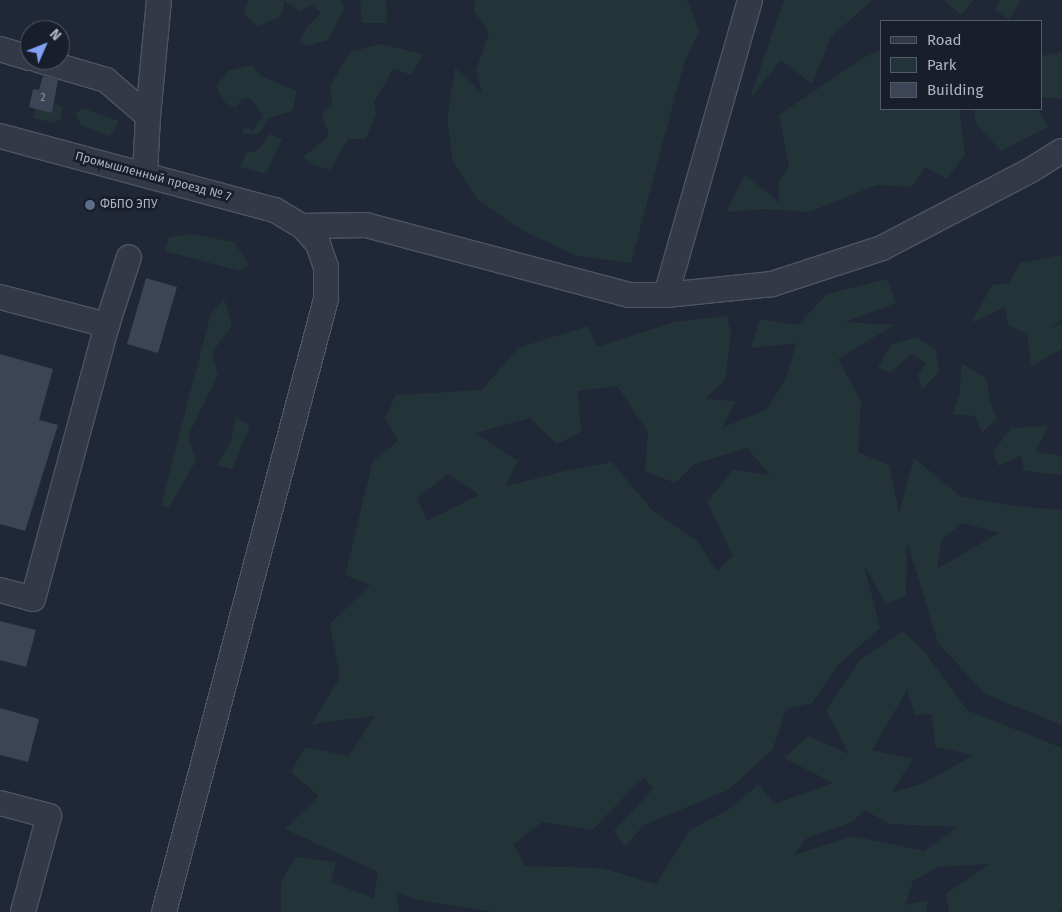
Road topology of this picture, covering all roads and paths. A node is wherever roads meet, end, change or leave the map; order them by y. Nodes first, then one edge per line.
1 (159, 0) edge
2 (750, 0) edge
3 (0, 49) edge
4 (20, 55) edge
5 (70, 69) edge
6 (148, 116) junction
7 (0, 136) edge
8 (1062, 151) edge
9 (145, 174) junction
10 (302, 226) junction
11 (129, 257) dead end
12 (666, 295) junction
13 (0, 297) edge
14 (107, 325) junction
15 (0, 590) edge
16 (0, 802) edge
17 (23, 912) edge
18 (164, 912) edge

1 - 6 street
2 - 12 street
3 - 4 street
5 - 6 street
6 - 9 street
7 - 9 street, Промышленный проезд № 7
8 - 12 street
9 - 10 street, Промышленный проезд № 7
10 - 12 street
10 - 18 street
11 - 14 street
13 - 14 street
14 - 15 street
16 - 17 street

